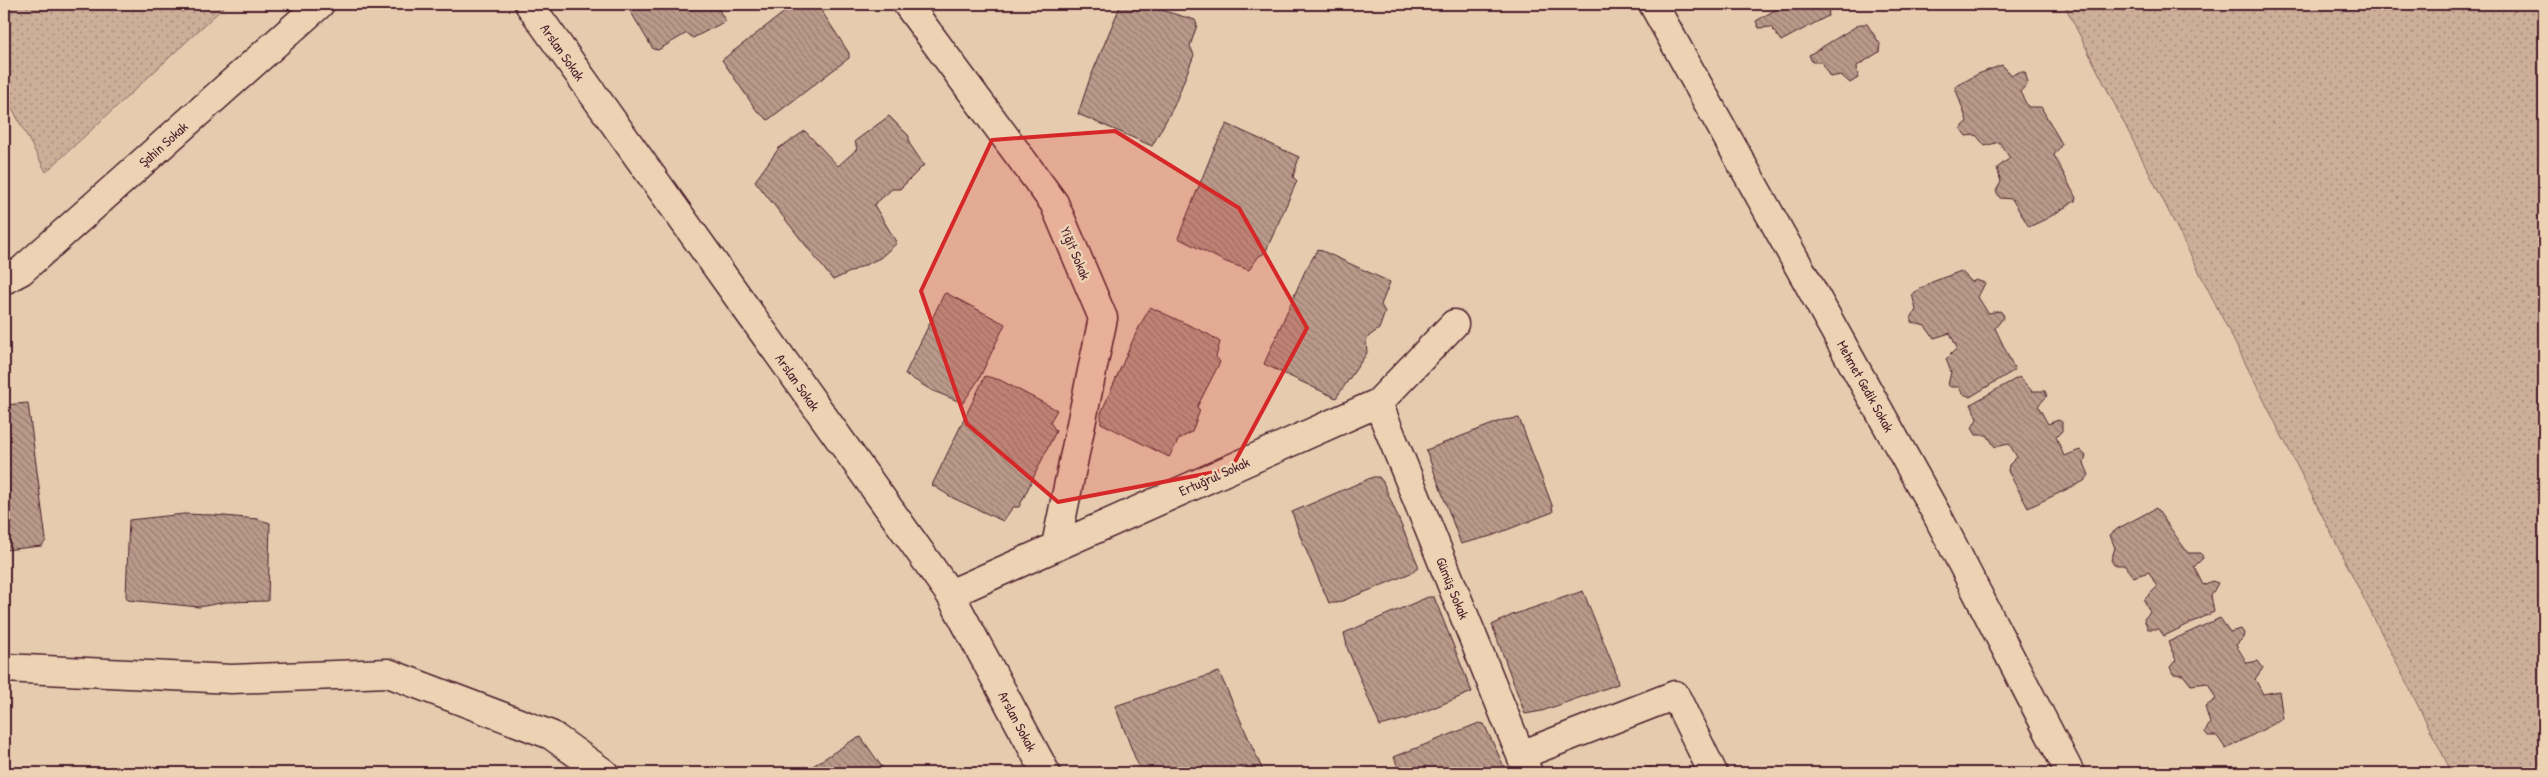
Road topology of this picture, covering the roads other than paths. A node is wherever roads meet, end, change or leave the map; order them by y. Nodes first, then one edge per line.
1 (320, 4) edge
2 (529, 4) edge
3 (907, 4) edge
4 (1653, 4) edge
5 (4, 280) edge
6 (1454, 324) dead end
7 (1378, 403) junction
8 (1056, 545) junction
9 (950, 594) junction
10 (4, 668) edge
11 (1524, 764) edge
12 (604, 773) edge
13 (1046, 773) edge
14 (1713, 773) edge
15 (2070, 773) edge

1 - 5 street, Şahin Sokak
2 - 9 street, Arslan Sokak
3 - 8 street, Yiğit Sokak
4 - 15 street, Mehmet Gedik Sokak
6 - 7 street, Ertuğrul Sokak
7 - 8 street, Ertuğrul Sokak
7 - 11 street, Gümüş Sokak
8 - 9 street, Ertuğrul Sokak
9 - 13 street, Arslan Sokak
10 - 12 street
11 - 14 street

